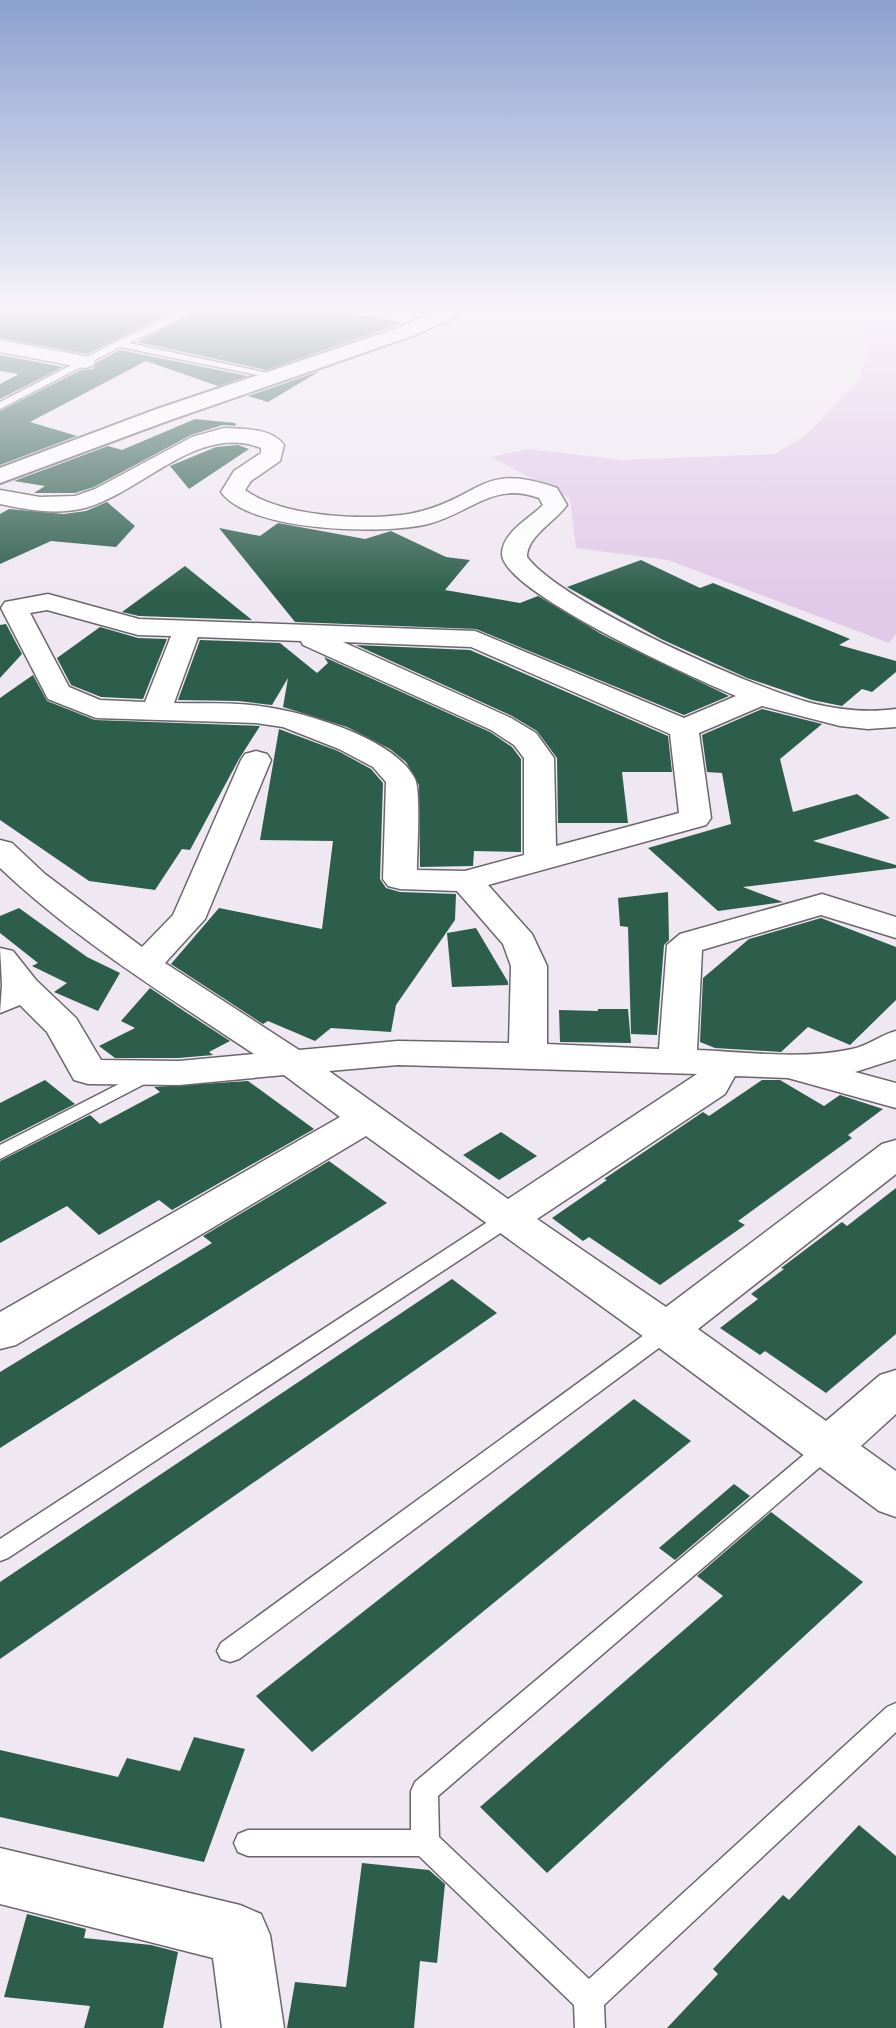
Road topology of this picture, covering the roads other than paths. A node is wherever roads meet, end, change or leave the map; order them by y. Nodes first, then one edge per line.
1 (187, 407) edge
2 (0, 476) edge
3 (0, 497) edge
4 (7, 597) edge
5 (188, 628) junction
6 (297, 631) junction
7 (761, 696) junction
8 (156, 711) junction
9 (896, 718) edge
10 (684, 729) junction
11 (256, 760) dead end
12 (0, 850) edge
13 (540, 861) junction
14 (466, 881) junction
15 (896, 928) edge
16 (0, 959) edge
17 (144, 965) junction
18 (12, 995) edge
19 (896, 1042) edge
20 (528, 1055) junction
21 (677, 1061) junction
22 (291, 1062) junction
23 (722, 1063) junction
24 (789, 1066) junction
25 (153, 1073) junction
26 (896, 1096) edge
27 (369, 1117) junction
28 (0, 1153) edge
29 (896, 1153) edge
30 (507, 1219) junction
31 (667, 1330) junction
32 (0, 1333) edge
33 (896, 1387) edge
34 (827, 1448) junction
35 (896, 1497) edge
36 (0, 1551) edge
37 (230, 1651) dead end
38 (896, 1715) edge
39 (248, 1843) dead end
40 (425, 1843) junction
41 (0, 1876) edge
42 (589, 1999) junction
43 (253, 2028) edge
44 (590, 2028) edge

1 - 2 street
3 - 7 street
4 - 5 street
4 - 8 street
5 - 6 street
5 - 8 street
6 - 10 street
6 - 13 street
7 - 9 street
7 - 10 street
8 - 14 street
10 - 13 street
11 - 17 street
12 - 17 street
13 - 14 street
14 - 20 street
15 - 21 street
16 - 18 street
17 - 22 street
18 - 25 street
19 - 24 street
20 - 21 street
20 - 22 street
21 - 23 street
22 - 25 street
22 - 27 street
23 - 24 street
23 - 30 street
24 - 26 street
25 - 28 lane
27 - 30 street
27 - 32 street
29 - 31 street
30 - 31 street
30 - 36 lane
31 - 34 street
31 - 37 lane
33 - 34 street
34 - 35 street
34 - 40 lane
38 - 42 lane
39 - 40 lane
40 - 42 lane
41 - 43 street
42 - 44 lane

